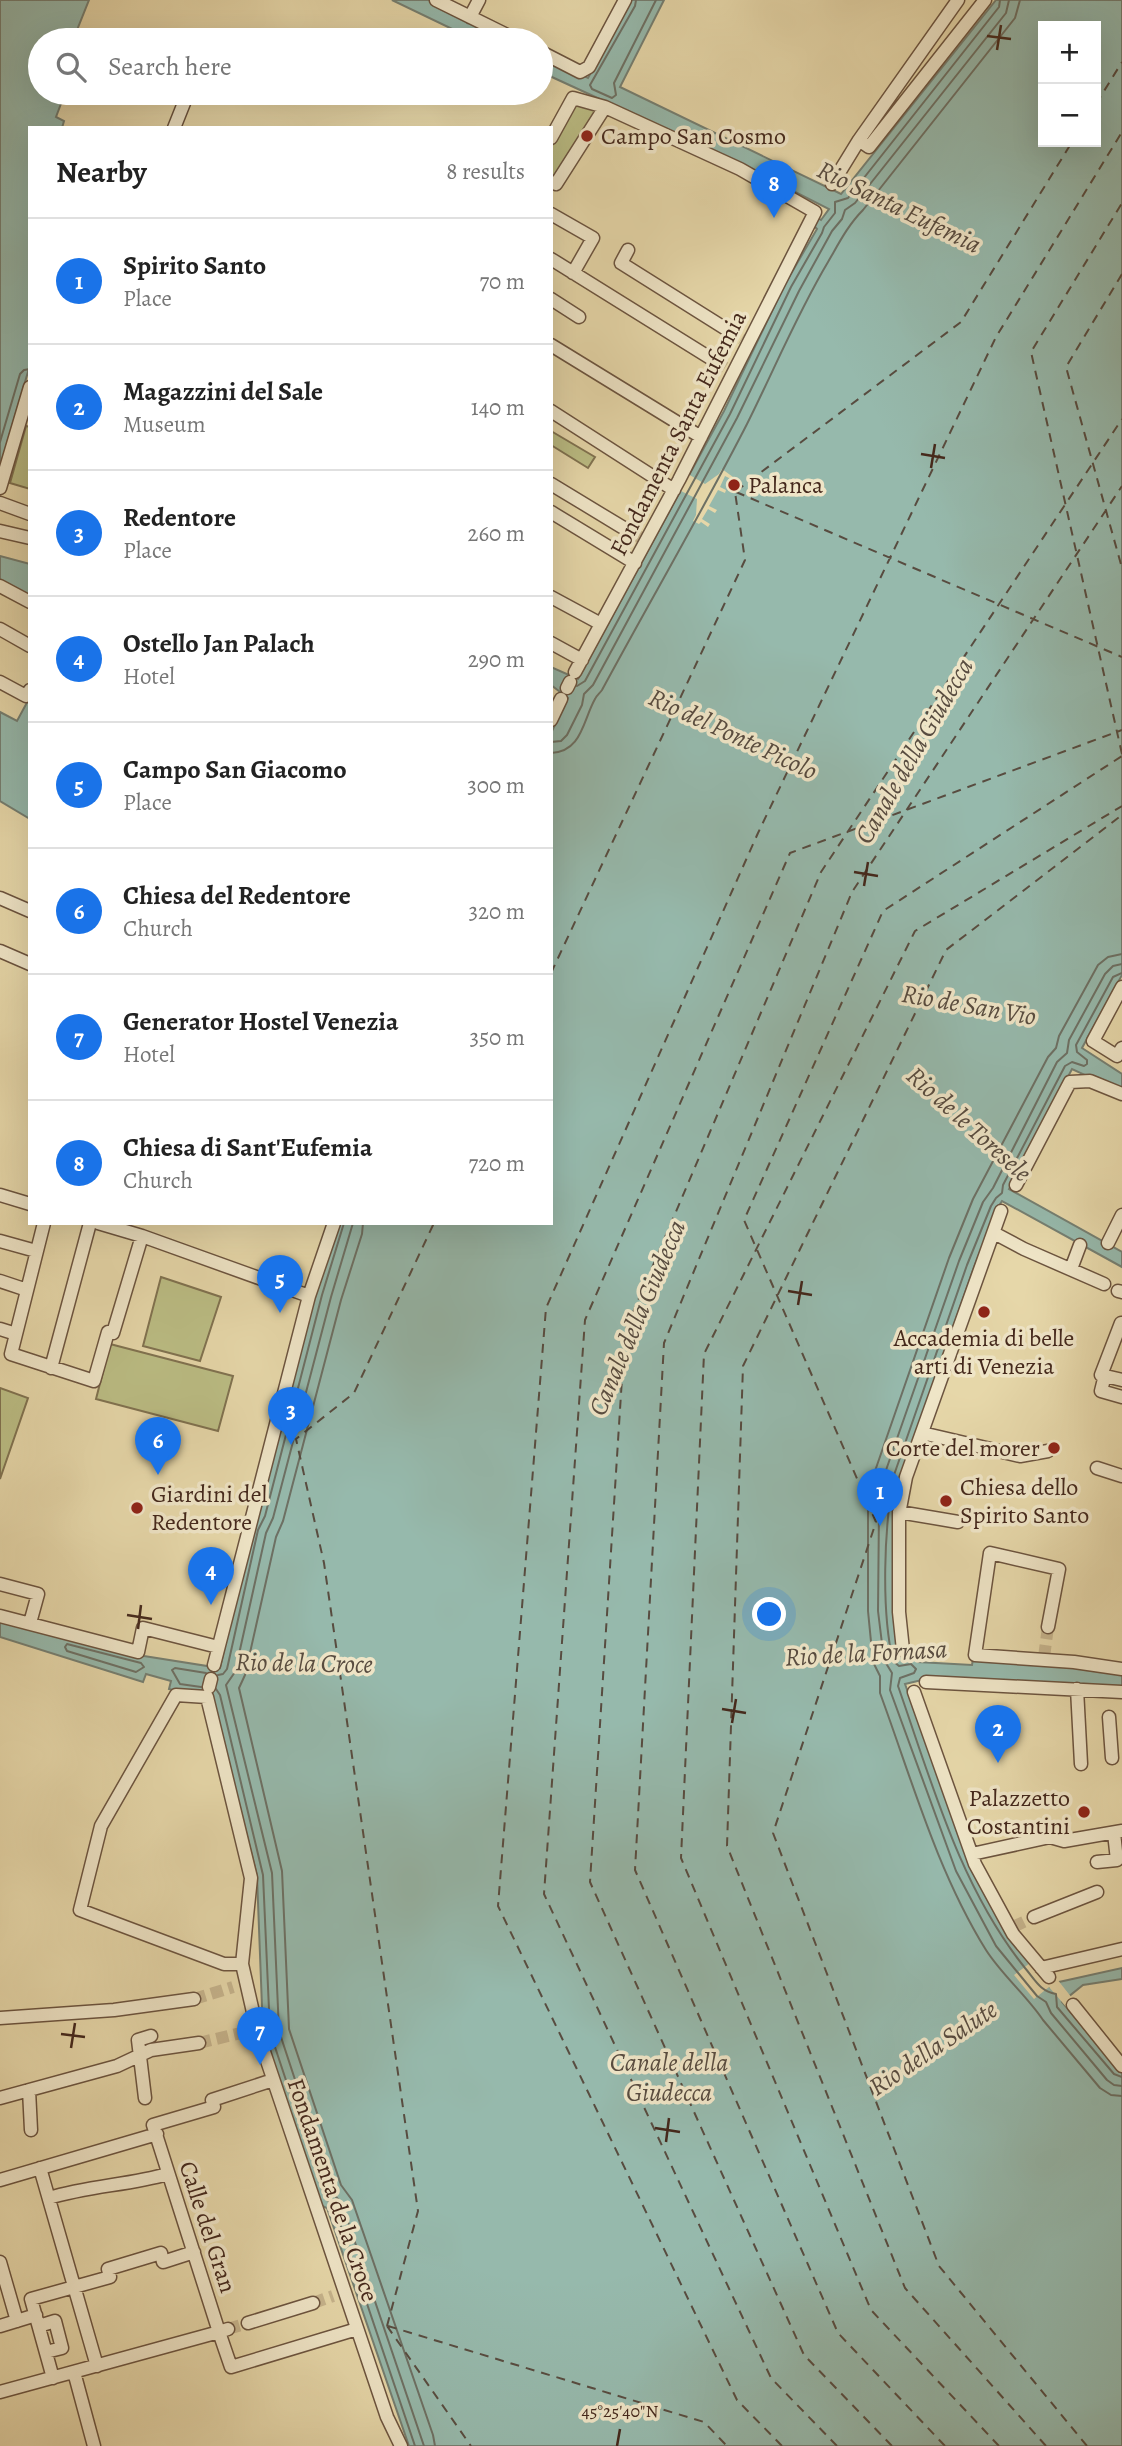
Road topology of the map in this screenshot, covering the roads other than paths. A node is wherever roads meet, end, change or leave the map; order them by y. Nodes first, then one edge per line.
1 (436, 0) edge
2 (479, 0) edge
3 (625, 0) edge
4 (958, 0) edge
5 (985, 0) edge
6 (470, 17) junction
7 (492, 28) edge
8 (553, 58) edge
9 (183, 105) edge
10 (605, 107) junction
11 (175, 126) edge
12 (553, 134) edge
13 (864, 143) junction
14 (553, 183) edge
15 (832, 184) dead end
16 (553, 215) edge
17 (628, 250) dead end
18 (553, 260) edge
19 (576, 267) junction
20 (553, 300) edge
21 (579, 317) dead end
22 (726, 329) tunnel mouth
23 (553, 346) edge
24 (725, 367) junction
25 (28, 394) edge
26 (553, 412) edge
27 (701, 438) junction
28 (553, 485) edge
29 (0, 488) edge
30 (672, 488) junction
31 (0, 503) edge
32 (28, 513) edge
33 (553, 513) edge
34 (622, 527) tunnel mouth
35 (0, 531) edge
36 (28, 538) edge
37 (635, 563) junction
38 (0, 586) edge
39 (553, 598) edge
40 (28, 600) edge
41 (601, 624) junction
42 (0, 629) edge
43 (553, 644) edge
44 (28, 645) edge
45 (582, 660) junction
46 (0, 682) edge
47 (28, 693) edge
48 (553, 716) edge
49 (0, 898) edge
50 (28, 910) edge
51 (0, 951) edge
52 (28, 963) edge
53 (1122, 988) edge
54 (1122, 1048) edge
55 (1122, 1094) edge
56 (1016, 1185) dead end
57 (0, 1195) edge
58 (28, 1203) edge
59 (1001, 1212) dead end
60 (1122, 1215) edge
61 (43, 1225) edge
62 (89, 1225) edge
63 (105, 1225) edge
64 (333, 1225) edge
65 (994, 1233) junction
66 (142, 1236) junction
67 (0, 1241) edge
68 (1108, 1243) dead end
69 (1080, 1245) dead end
70 (36, 1251) junction
71 (1070, 1269) junction
72 (0, 1281) edge
73 (1104, 1284) dead end
74 (27, 1290) junction
75 (309, 1296) junction
76 (1121, 1323) edge
77 (0, 1329) edge
78 (16, 1334) junction
79 (51, 1368) junction
80 (1105, 1375) junction
81 (1122, 1380) edge
82 (1122, 1397) edge
83 (922, 1433) junction
84 (1048, 1451) dead end
85 (1097, 1468) dead end
86 (1122, 1476) edge
87 (899, 1512) junction
88 (958, 1522) dead end
89 (0, 1584) edge
90 (0, 1616) edge
91 (30, 1623) junction
92 (1048, 1627) tunnel mouth
93 (218, 1647) junction
94 (903, 1650) dead end
95 (1122, 1669) edge
96 (211, 1682) junction
97 (926, 1682) dead end
98 (1077, 1689) junction
99 (914, 1692) dead end
100 (1122, 1692) edge
101 (1109, 1717) dead end
102 (1112, 1758) dead end
103 (1080, 1764) dead end
104 (1118, 1832) edge
105 (972, 1854) junction
106 (1097, 1862) dead end
107 (1097, 1892) dead end
108 (1034, 1917) tunnel mouth
109 (1122, 1949) edge
110 (242, 1964) junction
111 (194, 1999) tunnel mouth
112 (1073, 2006) dead end
113 (0, 2018) edge
114 (151, 2036) dead end
115 (199, 2043) tunnel mouth
116 (141, 2055) junction
117 (1122, 2067) edge
118 (273, 2080) junction
119 (29, 2090) junction
120 (0, 2098) edge
121 (145, 2098) dead end
122 (31, 2130) dead end
123 (157, 2134) junction
124 (40, 2168) junction
125 (168, 2174) junction
126 (0, 2180) edge
127 (49, 2198) junction
128 (194, 2252) junction
129 (0, 2265) edge
130 (74, 2286) junction
131 (31, 2299) junction
132 (313, 2303) tunnel mouth
133 (12, 2304) junction
134 (17, 2320) junction
135 (38, 2320) junction
136 (248, 2323) tunnel mouth
137 (0, 2326) edge
138 (357, 2329) junction
139 (224, 2330) junction
140 (97, 2366) junction
141 (74, 2372) junction
142 (53, 2378) junction
143 (0, 2392) edge
144 (94, 2446) edge
145 (401, 2446) edge

1 - 6 street
2 - 6 street
3 - 8 street
4 - 13 street
5 - 13 street
6 - 7 street
9 - 11 street
10 - 12 street
10 - 14 street
10 - 24 street, Fondamenta Santa Eufemia
13 - 15 street
16 - 19 street
17 - 22 street
18 - 19 street
19 - 24 street
20 - 21 street
23 - 27 street
24 - 27 street, Fondamenta Santa Eufemia
25 - 29 street
26 - 30 street
27 - 30 street, Fondamenta Santa Eufemia
28 - 34 street
30 - 37 street, Fondamenta Santa Eufemia
31 - 32 street
33 - 37 street
35 - 36 street
37 - 41 street, Fondamenta Santa Eufemia
38 - 40 street
39 - 41 street
41 - 45 street, Fondamenta Santa Eufemia
42 - 44 street
43 - 45 street
45 - 48 street, Fondamenta Santa Eufemia
46 - 47 street
49 - 50 street
51 - 52 street
53 - 54 street
55 - 56 street
57 - 58 street
59 - 65 street
60 - 68 street
61 - 70 street
62 - 79 street
63 - 66 street
64 - 75 street
65 - 71 street
65 - 83 street
66 - 75 street
66 - 79 street
67 - 70 street
69 - 71 street
70 - 74 street
71 - 73 street
72 - 74 street
74 - 78 street
75 - 93 street
76 - 80 street
77 - 78 street
78 - 79 street
80 - 81 street
80 - 82 street
83 - 84 street
83 - 87 street
85 - 86 street
87 - 88 street
87 - 94 street
89 - 91 street
90 - 91 street
91 - 93 street
92 - 95 street
93 - 96 street
96 - 110 street, Fondamenta de la Croce
96 - 110 street
97 - 98 street
98 - 100 street
98 - 103 street
99 - 105 street
101 - 102 street
104 - 105 street
104 - 106 street
105 - 109 street
107 - 108 street
110 - 118 street, Fondamenta de la Croce
111 - 113 street
112 - 117 street
114 - 116 street
115 - 116 street
116 - 119 street
116 - 121 street
118 - 123 street
118 - 138 street, Fondamenta de la Croce
119 - 120 street
119 - 122 street
123 - 124 street
123 - 125 street, Calle del Gran
124 - 126 street
124 - 127 street
125 - 127 street
125 - 128 street, Calle del Gran
127 - 130 street
128 - 130 street
128 - 139 street, Calle del Gran
129 - 133 street
130 - 131 street
130 - 140 street
131 - 133 street
131 - 135 street
132 - 136 street
133 - 134 street
134 - 135 street
134 - 137 street
135 - 142 street
138 - 139 street, Calle del Gran
138 - 145 street, Fondamenta de la Croce
139 - 140 street
140 - 141 street
141 - 142 street
141 - 144 street
142 - 143 street

